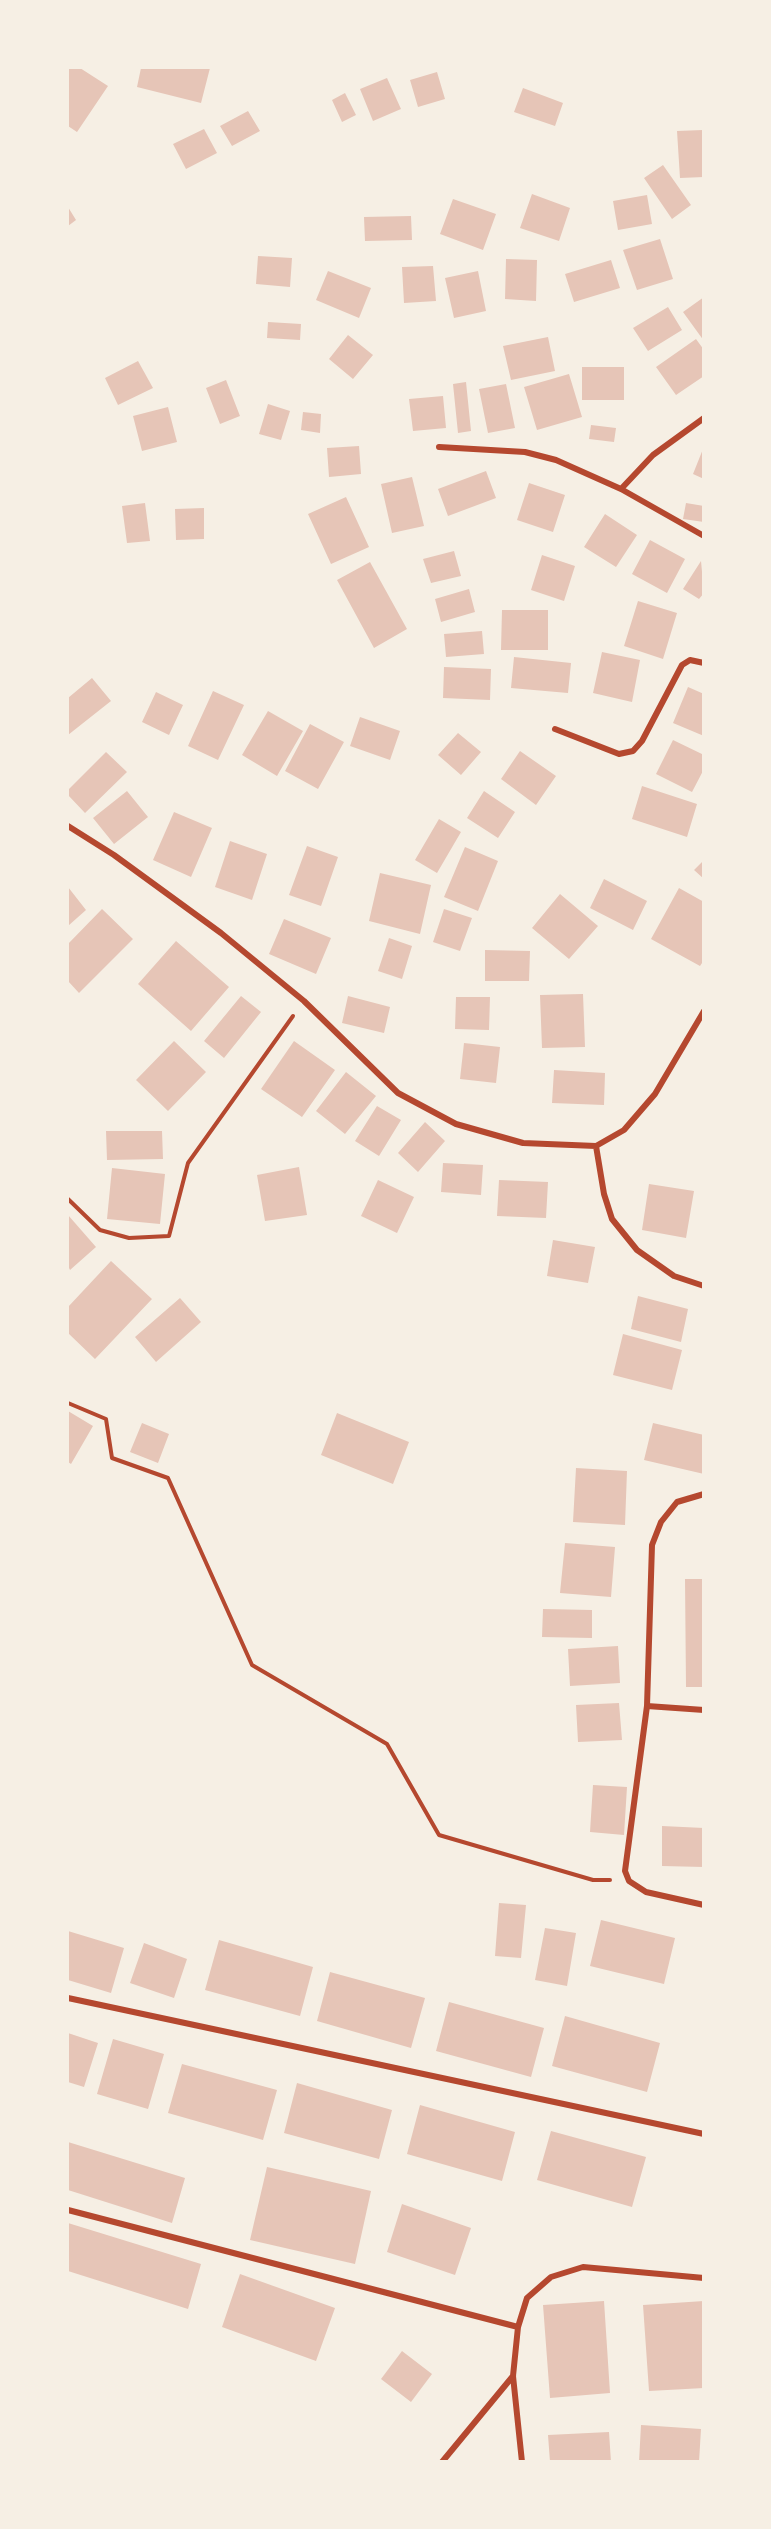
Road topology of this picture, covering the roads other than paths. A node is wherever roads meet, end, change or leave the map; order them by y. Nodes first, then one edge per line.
1 (704, 417) edge
2 (438, 447) dead end
3 (621, 489) junction
4 (704, 536) edge
5 (704, 663) edge
6 (555, 729) dead end
7 (68, 826) edge
8 (704, 1011) edge
9 (596, 1146) junction
10 (704, 1286) edge
11 (704, 1494) edge
12 (647, 1707) junction
13 (704, 1710) edge
14 (704, 1905) edge
15 (68, 1998) edge
16 (704, 2134) edge
17 (68, 2211) edge
18 (704, 2278) edge
19 (518, 2327) junction
20 (513, 2376) junction
21 (442, 2462) edge
22 (522, 2462) edge

1 - 3 street
2 - 3 street
3 - 4 street
5 - 6 street
7 - 9 street
8 - 9 street
9 - 10 street
11 - 12 street
12 - 13 street
12 - 14 street
15 - 16 street
17 - 19 street
18 - 19 street
19 - 20 street
20 - 21 street
20 - 22 street

